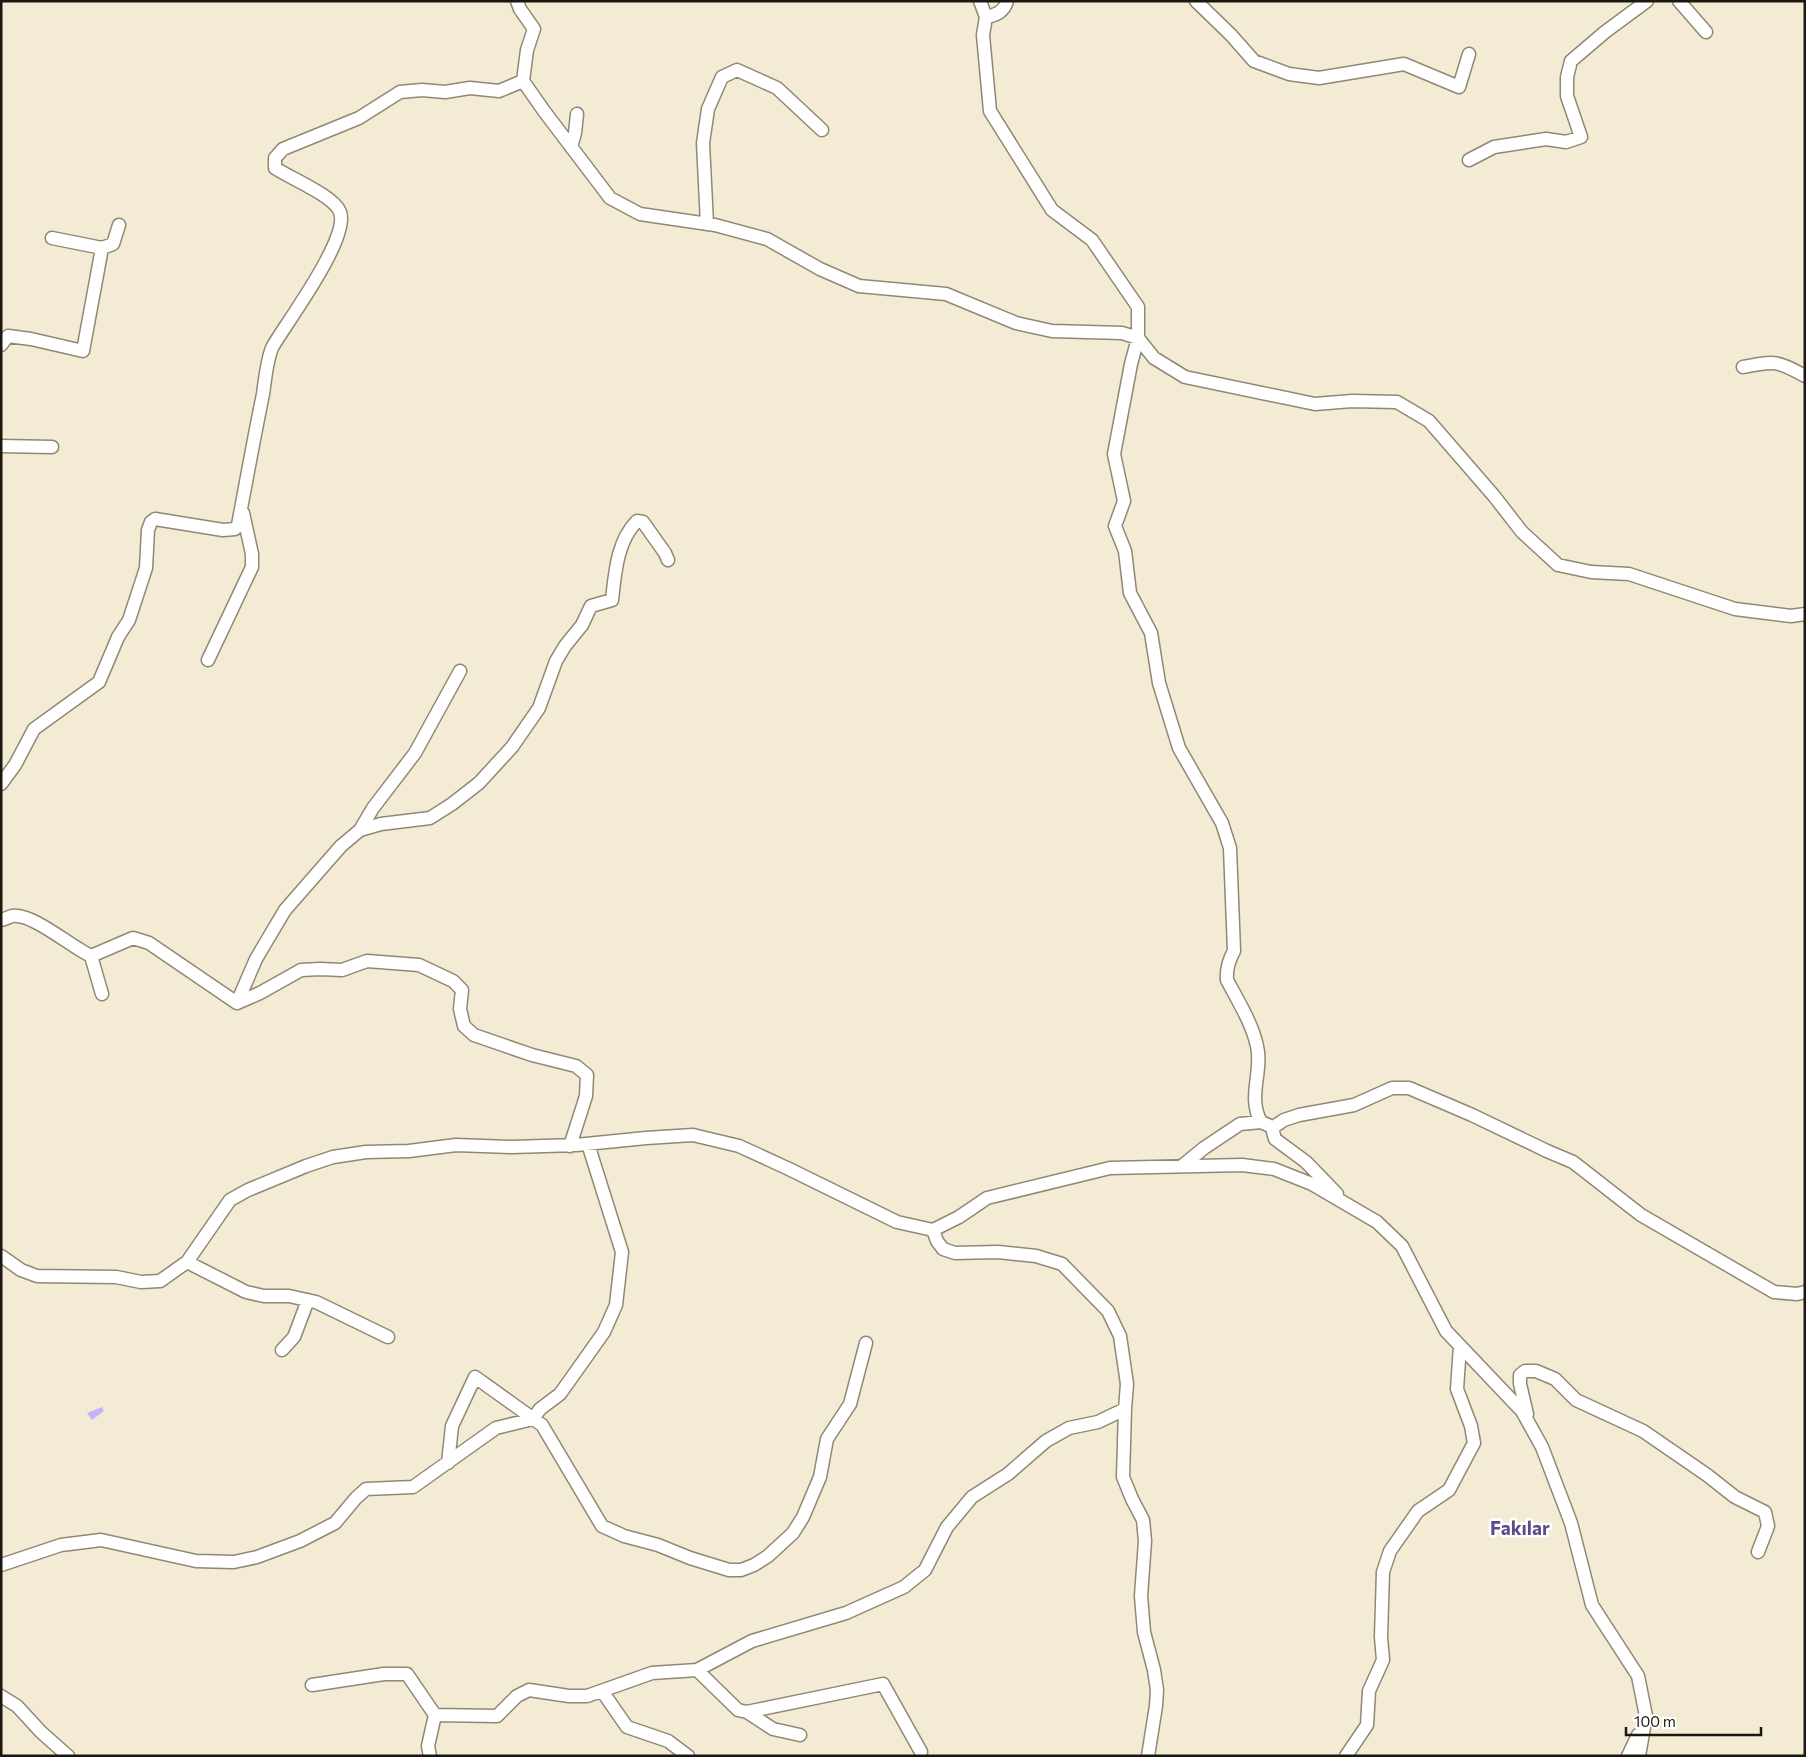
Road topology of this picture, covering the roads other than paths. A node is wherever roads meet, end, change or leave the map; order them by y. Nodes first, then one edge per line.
1 (517, 1) edge
2 (980, 1) edge
3 (1007, 1) edge
4 (1196, 1) edge
5 (1647, 1) edge
6 (1678, 1) edge
7 (986, 17) junction
8 (1706, 32) dead end
9 (1468, 54) dead end
10 (523, 81) junction
11 (577, 114) dead end
12 (822, 130) dead end
13 (571, 147) junction
14 (1469, 160) dead end
15 (707, 224) junction
16 (119, 225) dead end
17 (52, 238) dead end
18 (102, 248) junction
19 (1138, 338) junction
20 (1, 345) edge
21 (1743, 367) dead end
22 (1805, 376) edge
23 (1, 446) edge
24 (52, 446) dead end
25 (241, 506) junction
26 (668, 560) dead end
27 (1805, 614) edge
28 (208, 660) dead end
29 (460, 671) dead end
30 (1, 784) edge
31 (360, 830) junction
32 (1, 920) edge
33 (91, 956) junction
34 (102, 994) dead end
35 (237, 1002) junction
36 (1266, 1124) junction
37 (588, 1144) junction
38 (570, 1146) junction
39 (1182, 1166) junction
40 (1348, 1205) junction
41 (933, 1230) junction
42 (1, 1256) edge
43 (187, 1262) junction
44 (1805, 1292) edge
45 (308, 1300) junction
46 (388, 1337) dead end
47 (866, 1342) dead end
48 (1460, 1346) junction
49 (282, 1350) dead end
50 (1125, 1409) junction
51 (533, 1419) junction
52 (1529, 1422) junction
53 (448, 1463) junction
54 (1758, 1552) dead end
55 (1, 1565) edge
56 (698, 1670) junction
57 (312, 1685) dead end
58 (602, 1691) junction
59 (1, 1696) edge
60 (747, 1712) junction
61 (435, 1715) junction
62 (1646, 1716) junction
63 (800, 1735) dead end
64 (920, 1752) dead end
65 (68, 1756) edge
66 (430, 1756) edge
67 (688, 1756) edge
68 (1148, 1756) edge
69 (1346, 1756) edge
70 (1628, 1756) edge
71 (1639, 1756) edge

1 - 10 street
2 - 7 street
3 - 7 street
4 - 9 street
5 - 14 street
6 - 8 street
7 - 19 street
10 - 13 street
10 - 25 street
11 - 13 street
12 - 15 street
13 - 15 street
15 - 19 street
16 - 18 street
17 - 18 street
18 - 20 street
19 - 27 street
19 - 36 street
21 - 22 street
23 - 24 street
25 - 28 street
25 - 30 street
26 - 31 street
29 - 31 street
31 - 35 street
32 - 33 street
33 - 34 street
33 - 35 street
35 - 38 street
36 - 39 street
36 - 40 street
36 - 44 street
37 - 38 street
37 - 41 street
37 - 51 street
38 - 43 street
39 - 40 street
39 - 41 street
40 - 48 street
41 - 50 street
42 - 43 street
43 - 45 street
45 - 46 street
45 - 49 street
47 - 51 street
48 - 52 street
48 - 69 street
50 - 56 street
50 - 68 street
51 - 53 street
51 - 53 street
52 - 54 street
52 - 62 street
53 - 55 street
56 - 58 street
56 - 60 street
57 - 61 street
58 - 61 street
58 - 67 street
59 - 65 street
60 - 63 street
60 - 64 street
61 - 66 street
62 - 70 street
62 - 71 street

